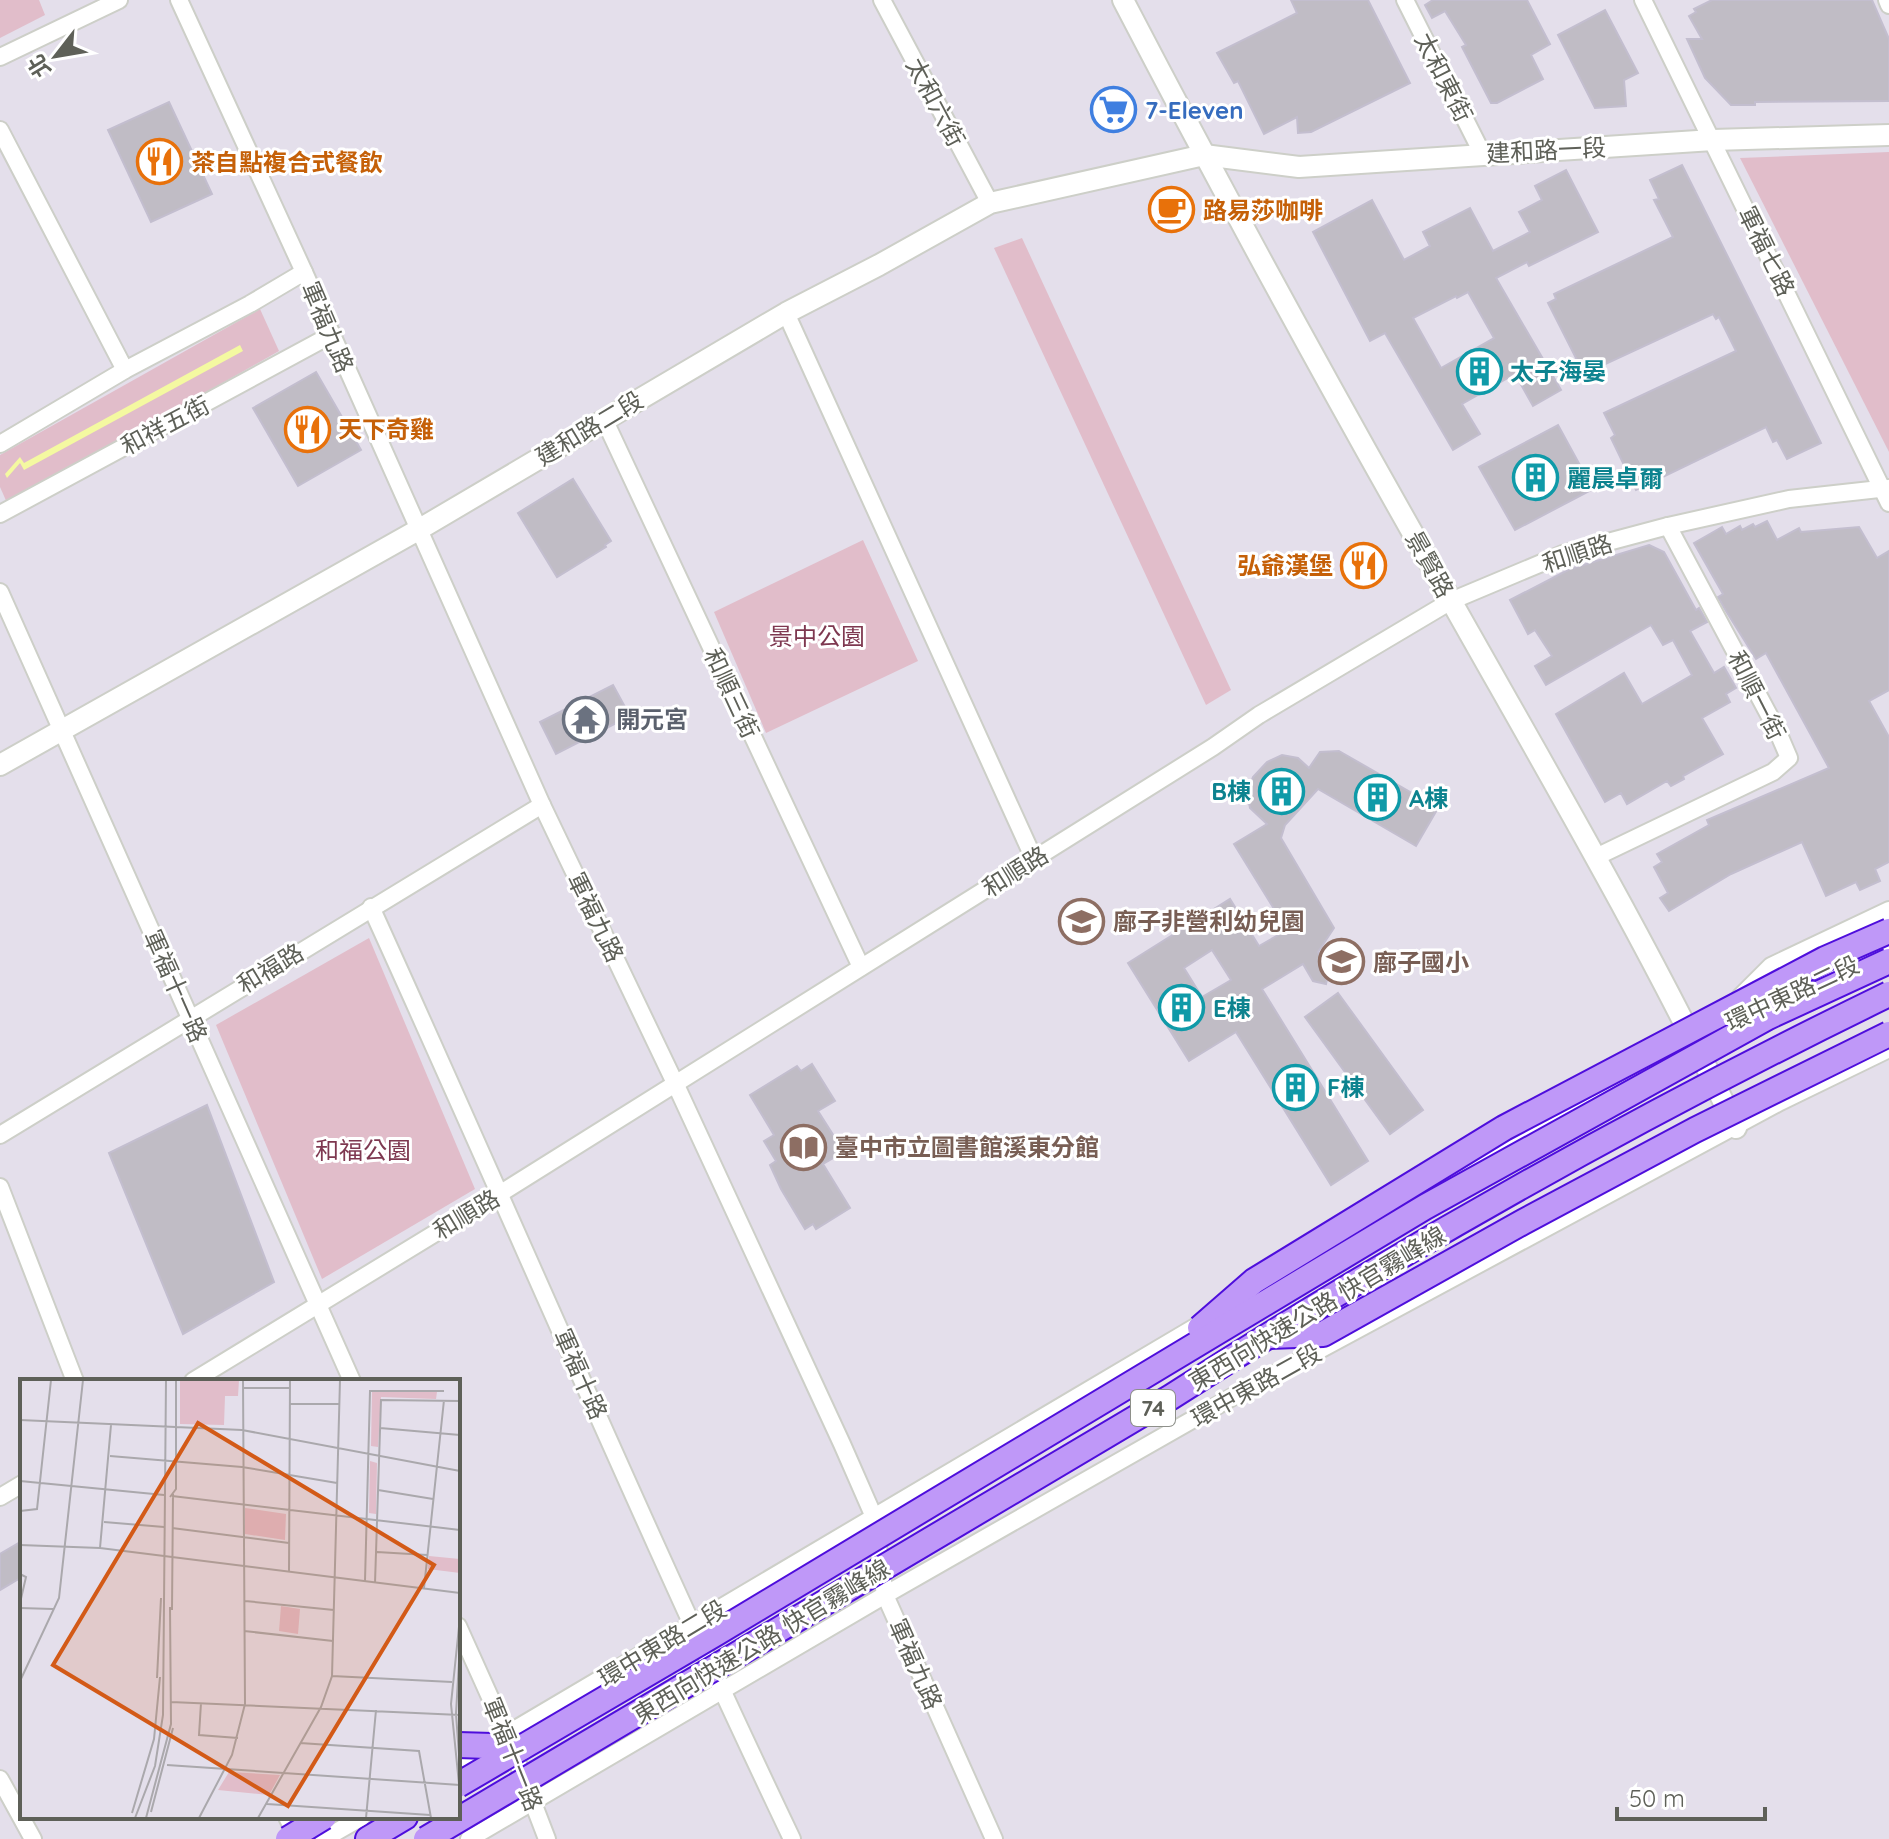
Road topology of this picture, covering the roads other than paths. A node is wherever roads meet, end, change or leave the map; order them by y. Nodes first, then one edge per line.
1 (119, 0) edge
2 (179, 0) edge
3 (882, 0) edge
4 (1123, 0) edge
5 (1405, 0) edge
6 (1643, 0) edge
7 (0, 57) edge
8 (0, 130) edge
9 (1889, 135) edge
10 (1713, 140) junction
11 (1482, 153) junction
12 (1204, 155) junction
13 (990, 203) junction
14 (304, 272) junction
15 (786, 313) junction
16 (331, 335) junction
17 (125, 370) junction
18 (604, 419) junction
19 (0, 444) edge
20 (1886, 493) edge
21 (0, 514) edge
22 (1668, 526) junction
23 (418, 530) junction
24 (0, 592) edge
25 (1451, 601) junction
26 (62, 731) junction
27 (0, 765) edge
28 (542, 805) junction
29 (1596, 857) junction
30 (1034, 859) junction
31 (371, 907) junction
32 (1889, 910) edge
33 (1889, 931) edge
34 (1889, 947) edge
35 (1889, 961) edge
36 (861, 967) junction
37 (1889, 994) edge
38 (190, 1017) junction
39 (1889, 1034) edge
40 (1695, 1040) junction
41 (1889, 1049) edge
42 (675, 1083) junction
43 (1736, 1128) junction
44 (0, 1135) edge
45 (0, 1187) edge
46 (501, 1193) junction
47 (317, 1304) junction
48 (1267, 1336) junction
49 (1151, 1371) junction
50 (74, 1379) edge
51 (196, 1379) edge
52 (351, 1379) edge
53 (20, 1485) edge
54 (0, 1497) edge
55 (874, 1517) junction
56 (885, 1595) junction
57 (691, 1625) junction
58 (460, 1630) edge
59 (721, 1690) junction
60 (514, 1741) junction
61 (460, 1745) edge
62 (460, 1762) edge
63 (0, 1779) edge
64 (460, 1783) edge
65 (532, 1803) junction
66 (20, 1815) edge
67 (22, 1819) edge
68 (288, 1819) edge
69 (321, 1819) edge
70 (359, 1819) edge
71 (402, 1819) edge
72 (460, 1819) edge
73 (460, 1819) edge
74 (33, 1839) edge
75 (288, 1839) edge
76 (298, 1839) edge
77 (324, 1839) edge
78 (368, 1839) edge
79 (426, 1839) edge
80 (469, 1839) edge
81 (547, 1839) edge
82 (792, 1839) edge
83 (994, 1839) edge

1 - 7 street
2 - 14 street, 軍福九路
3 - 13 street, 太和六街
4 - 12 street, 景賢路
5 - 11 street, 太和東街
6 - 10 street, 軍福七路
8 - 17 street
9 - 10 street, 建和路一段
10 - 11 street, 建和路一段
10 - 20 street, 軍福七路
11 - 12 street, 建和路一段
12 - 13 street, 建和路二段
12 - 25 street, 景賢路
13 - 15 street, 建和路二段
14 - 16 street, 軍福九路
14 - 17 street
15 - 18 street, 建和路二段
15 - 30 street
16 - 21 street, 和祥五街
16 - 23 street, 軍福九路
17 - 19 street
18 - 23 street, 建和路二段
18 - 36 street, 和順三街
20 - 22 street, 和順路
22 - 25 street, 和順路
22 - 29 street, 和順一街
23 - 26 street, 建和路二段
23 - 28 street, 軍福九路
24 - 26 street, 軍福十一路
25 - 29 street, 景賢路
25 - 30 street, 和順路
26 - 27 street, 建和路二段
26 - 38 street, 軍福十一路
28 - 31 street, 和福路
28 - 42 street, 軍福九路
29 - 40 street, 景賢路
30 - 36 street, 和順路
31 - 38 street, 和福路
31 - 46 street, 軍福十路
32 - 40 street, 環中東路二段
33 - 49 highway, bridge
34 - 40 street, 環中東路二段
35 - 49 highway, 東西向快速公路 快官霧峰線 / 74, bridge
36 - 42 street, 和順路
37 - 48 highway, 東西向快速公路 快官霧峰線 / 74, bridge
38 - 44 street, 和福路
38 - 47 street, 軍福十一路
39 - 48 highway, bridge
40 - 43 street, 景賢路
40 - 55 street, 環中東路二段
41 - 43 street, 環中東路二段
42 - 46 street, 和順路
42 - 55 street, 軍福九路
43 - 56 street, 環中東路二段
45 - 50 street
46 - 47 street, 和順路
46 - 57 street, 軍福十路
47 - 51 street, 和順路
47 - 52 street, 軍福十一路
48 - 73 highway, 東西向快速公路 快官霧峰線 / 74, bridge
49 - 60 highway, 東西向快速公路 快官霧峰線 / 74, bridge
53 - 54 street
55 - 56 street, 軍福九路
55 - 57 street, 環中東路二段
56 - 59 street, 環中東路二段
56 - 83 street, 軍福九路
57 - 59 street, 軍福十路
57 - 60 street, 環中東路二段
58 - 60 street, 軍福十一路
59 - 65 street, 環中東路二段
59 - 82 street, 軍福十路
60 - 61 highway, bridge
60 - 62 street, 環中東路二段
60 - 64 highway, 東西向快速公路 快官霧峰線 / 74, bridge
60 - 65 street, 軍福十一路
63 - 66 street
65 - 80 street, 環中東路二段
65 - 81 street, 軍福十一路
67 - 74 street
68 - 76 street
69 - 75 highway, bridge
70 - 77 street
71 - 78 highway
72 - 79 highway, 東西向快速公路 快官霧峰線 / 74, bridge

